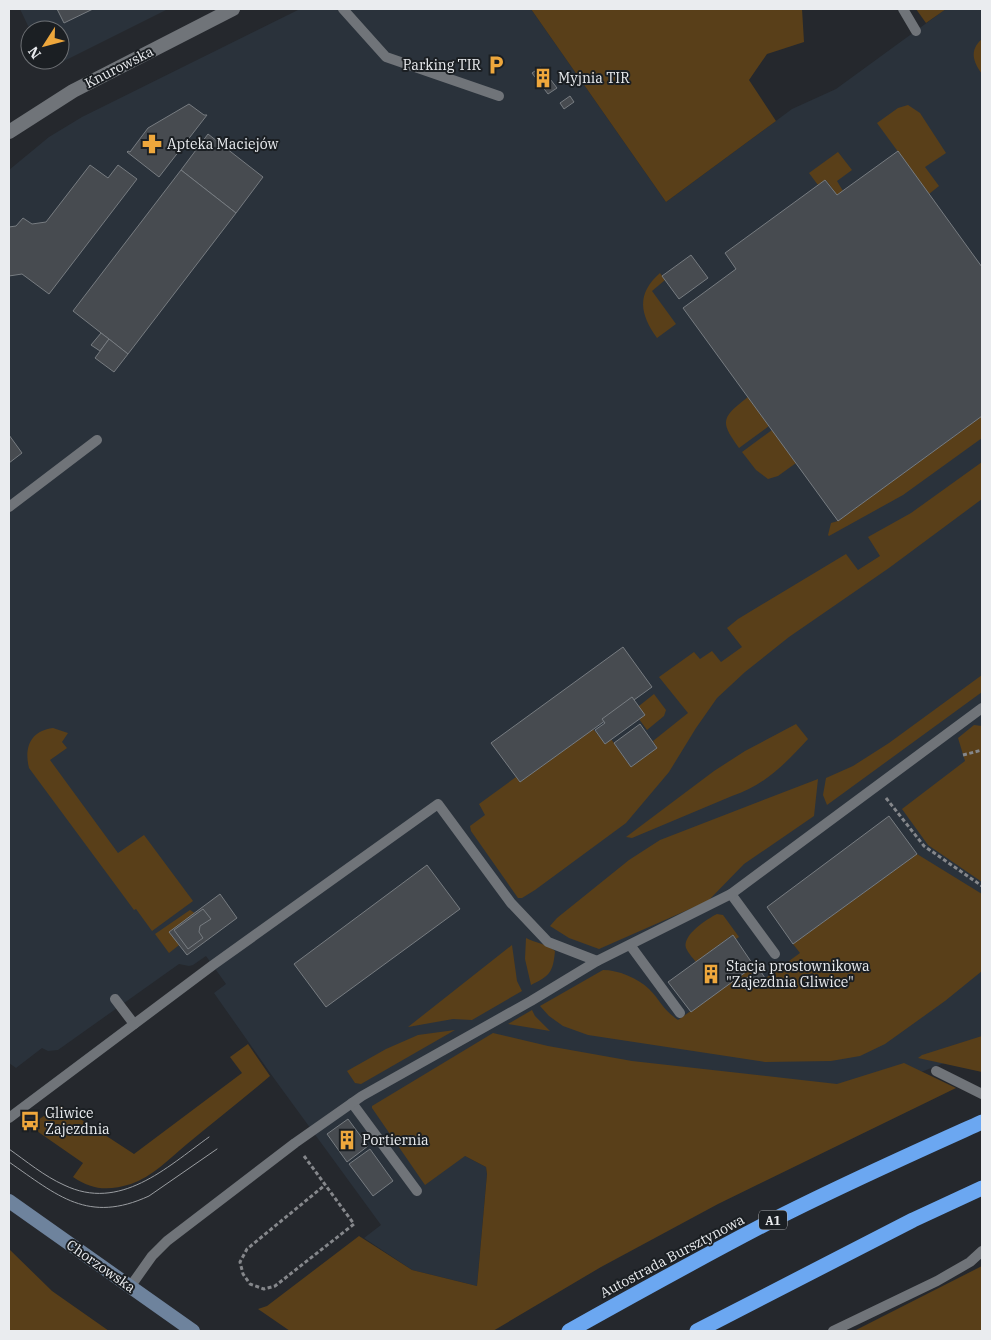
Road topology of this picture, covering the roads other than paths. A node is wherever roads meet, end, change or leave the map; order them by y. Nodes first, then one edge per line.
1 (233, 9) edge
2 (343, 9) edge
3 (903, 9) edge
4 (916, 31) dead end
5 (498, 96) dead end
6 (9, 132) edge
7 (97, 440) dead end
8 (9, 507) edge
9 (982, 708) edge
10 (731, 894) junction
11 (630, 945) junction
12 (775, 954) dead end
13 (597, 962) junction
14 (115, 999) dead end
15 (680, 1013) dead end
16 (134, 1024) junction
17 (936, 1071) dead end
18 (982, 1094) edge
19 (352, 1103) junction
20 (9, 1118) edge
21 (982, 1122) edge
22 (982, 1188) edge
23 (417, 1191) dead end
24 (9, 1201) edge
25 (982, 1251) edge
26 (130, 1286) junction
27 (193, 1331) edge
28 (569, 1331) edge
29 (697, 1331) edge
30 (833, 1331) edge

1 - 6 street, Knurowska
2 - 5 lane
3 - 4 lane
7 - 8 lane
9 - 10 lane
10 - 11 lane
10 - 12 lane
11 - 13 lane
11 - 15 lane
13 - 16 lane
13 - 19 lane
14 - 16 lane
16 - 20 lane
17 - 18 lane
19 - 23 lane
19 - 26 lane
21 - 28 highway, Autostrada Bursztynowa / A1
22 - 29 highway
24 - 26 main road, Chorzowska
25 - 30 lane
26 - 27 main road, Chorzowska

